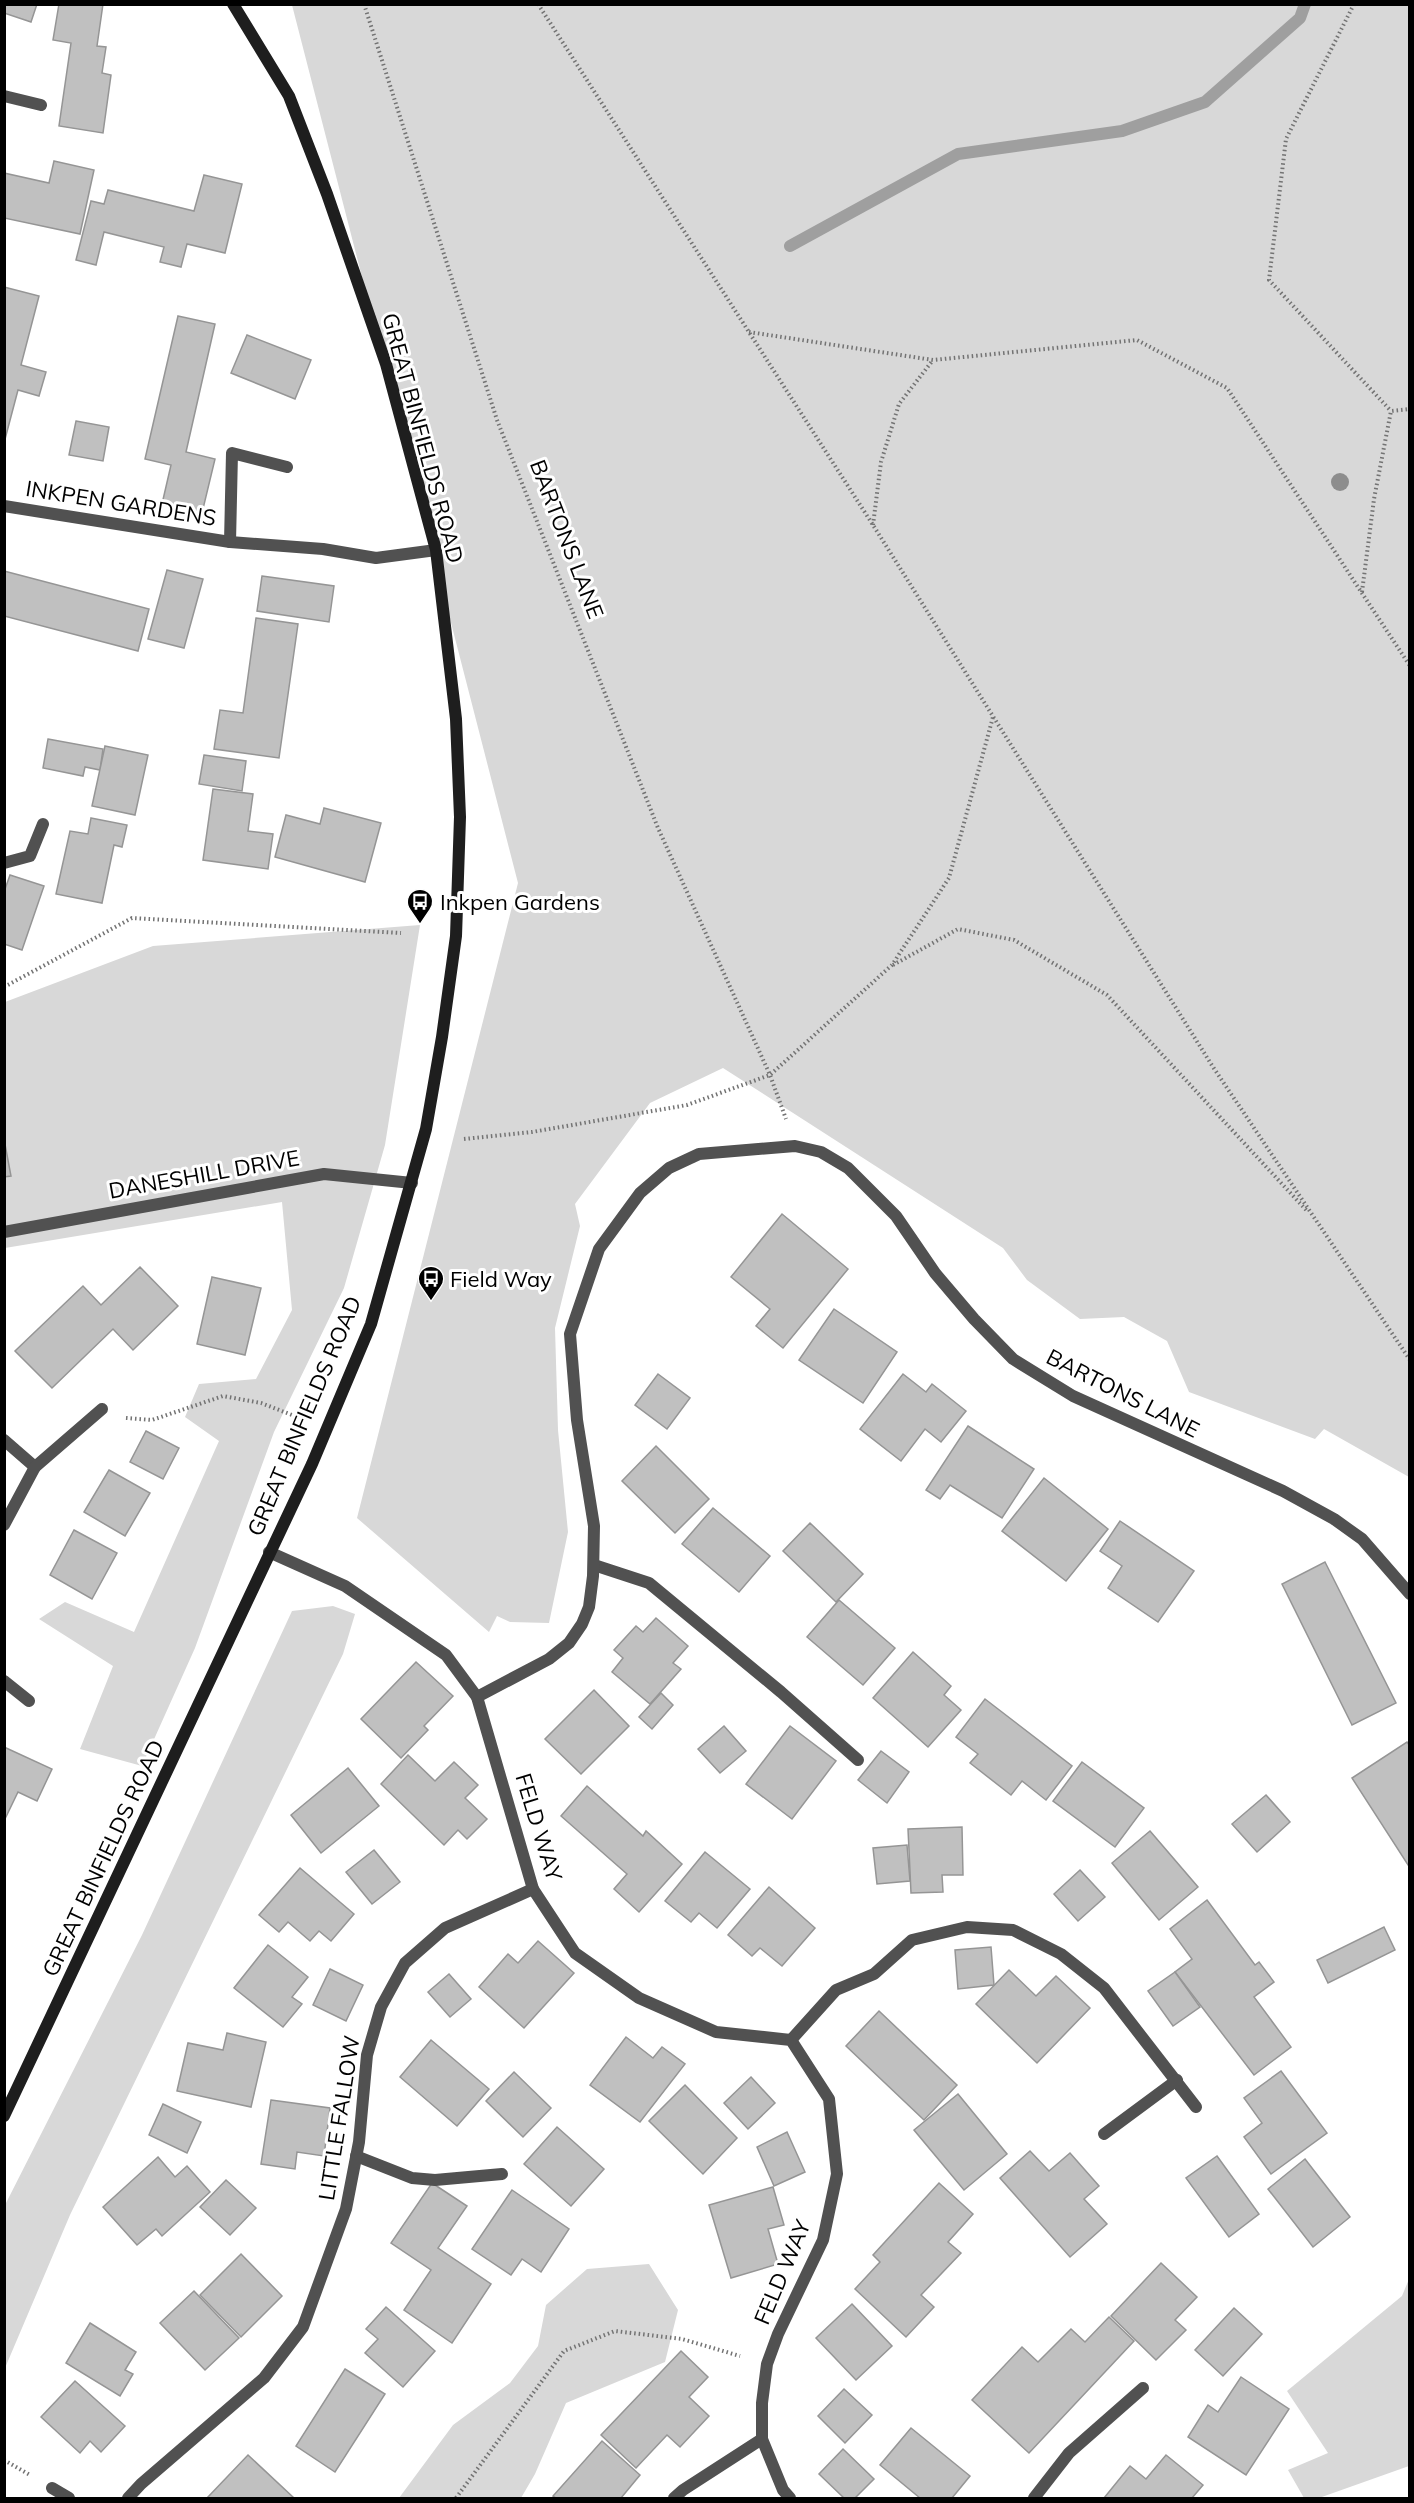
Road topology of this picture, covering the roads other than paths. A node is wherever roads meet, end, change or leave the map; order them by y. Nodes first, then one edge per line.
1 (233, 4) edge
2 (4, 96) edge
3 (41, 105) dead end
4 (287, 467) dead end
5 (4, 506) edge
6 (230, 542) junction
7 (436, 550) junction
8 (43, 824) dead end
9 (4, 863) edge
10 (412, 1183) junction
11 (4, 1232) edge
12 (102, 1408) road end
13 (4, 1440) edge
14 (35, 1467) junction
15 (4, 1525) edge
16 (269, 1552) junction
17 (594, 1565) junction
18 (1410, 1594) edge
19 (4, 1681) edge
20 (477, 1697) junction
21 (30, 1701) dead end
22 (858, 1760) dead end
23 (533, 1889) junction
24 (791, 2040) junction
25 (1178, 2080) junction
26 (1196, 2107) dead end
27 (4, 2116) edge
28 (1104, 2134) dead end
29 (356, 2156) junction
30 (502, 2174) dead end
31 (1143, 2388) dead end
32 (762, 2439) junction
33 (52, 2488) dead end
34 (69, 2499) edge
35 (128, 2499) edge
36 (674, 2499) edge
37 (790, 2499) edge
38 (1034, 2499) edge

1 - 7 street, GREAT BINFIELDS ROAD
2 - 3 street
4 - 6 street, INKPEN GARDENS
5 - 6 street, INKPEN GARDENS
6 - 7 street, INKPEN GARDENS
7 - 10 street, GREAT BINFIELDS ROAD
8 - 9 street
10 - 11 street, DANESHILL DRIVE
10 - 16 street, GREAT BINFIELDS ROAD
12 - 14 street
13 - 14 street
14 - 15 street
16 - 20 street, FELD WAY
16 - 27 street, GREAT BINFIELDS ROAD
17 - 18 street, BARTONS LANE
17 - 20 street
17 - 22 street
19 - 21 street
20 - 23 street, FELD WAY
23 - 24 street, FELD WAY
23 - 29 street, LITTLE FALLOW
24 - 25 street
24 - 32 street, FELD WAY
25 - 26 street
25 - 28 street
29 - 30 street
29 - 35 street, LITTLE FALLOW
31 - 38 street
32 - 36 street
32 - 37 street, FELD WAY
33 - 34 street

